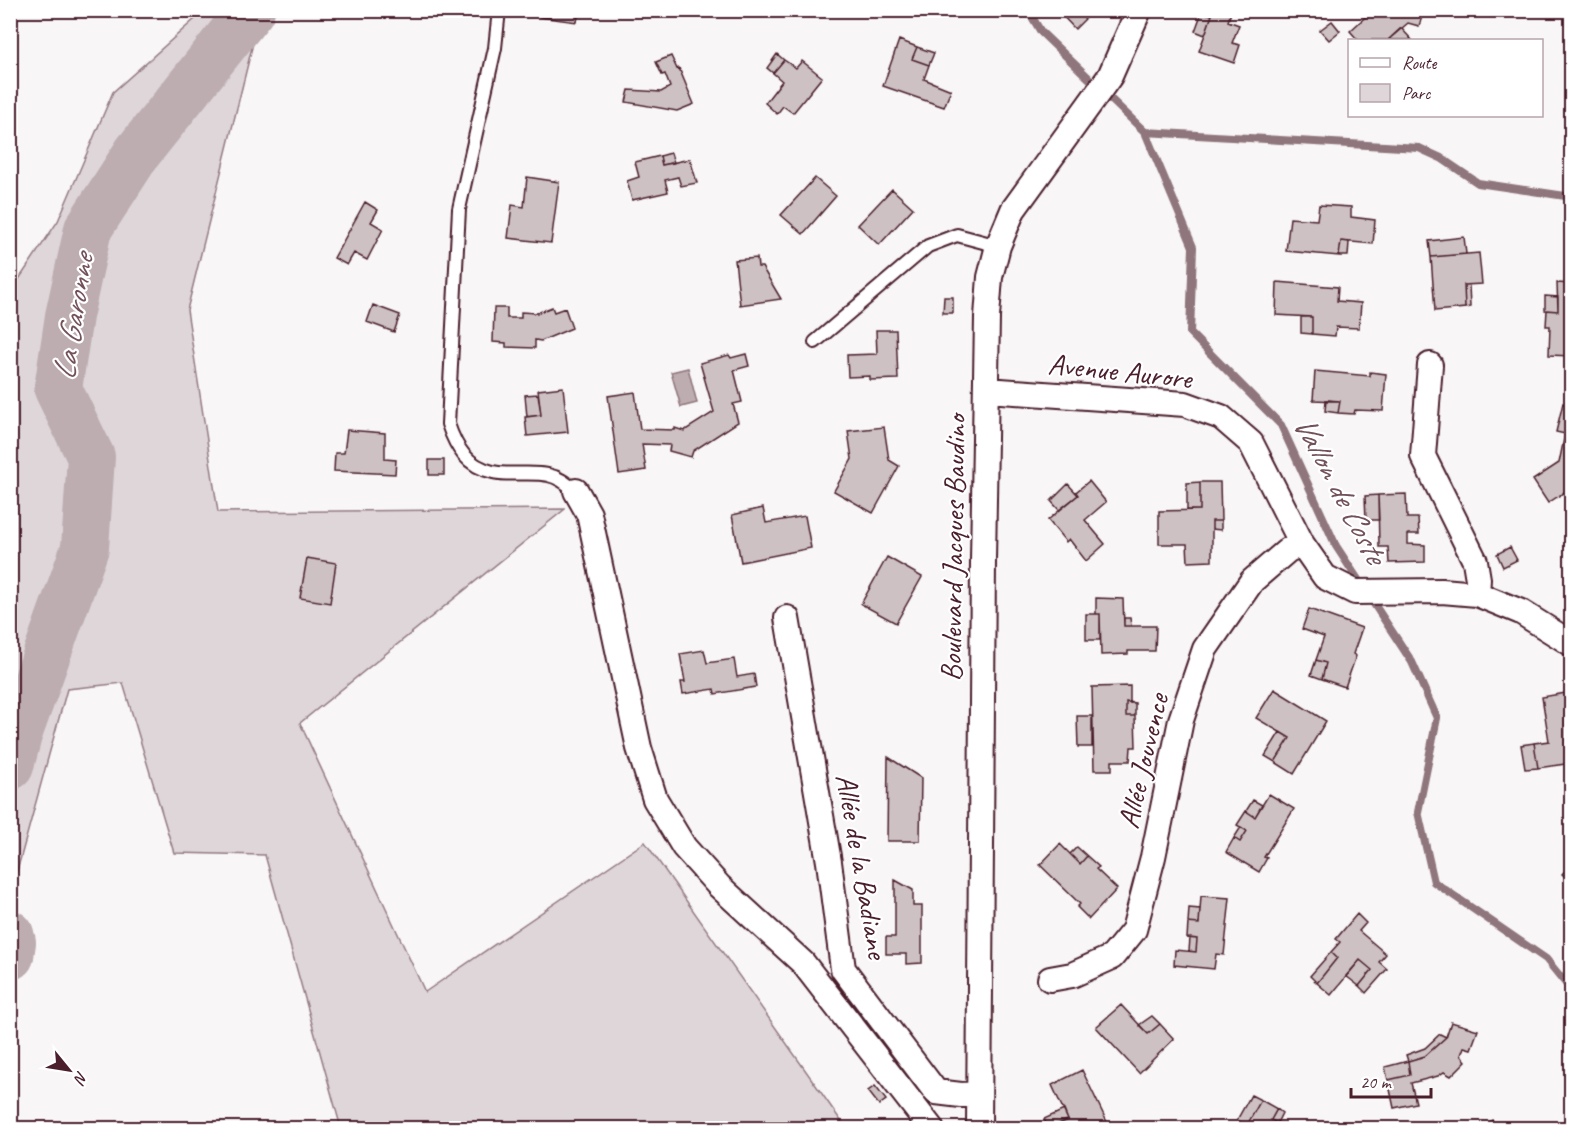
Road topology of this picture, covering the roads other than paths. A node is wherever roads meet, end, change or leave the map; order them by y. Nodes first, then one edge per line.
1 (499, 10) edge
2 (1139, 10) edge
3 (998, 246) junction
4 (815, 342) dead end
5 (1430, 365) dead end
6 (987, 390) junction
7 (576, 491) joint
8 (1302, 544) junction
9 (1477, 594) junction
10 (787, 618) dead end
11 (1572, 644) edge
12 (1050, 979) dead end
13 (979, 1094) junction
14 (931, 1128) edge
15 (979, 1128) edge

1 - 7 lane
2 - 3 street, Boulevard Jacques Baudino
3 - 4 lane
3 - 6 street, Boulevard Jacques Baudino
5 - 9 street
6 - 8 street, Avenue Aurore
6 - 13 street, Boulevard Jacques Baudino
7 - 14 street
8 - 9 street, Avenue Aurore
8 - 12 street, Allée Jouvence
9 - 11 street, Avenue Aurore
10 - 13 street, Allée de la Badiane
13 - 15 street, Boulevard Jacques Baudino

